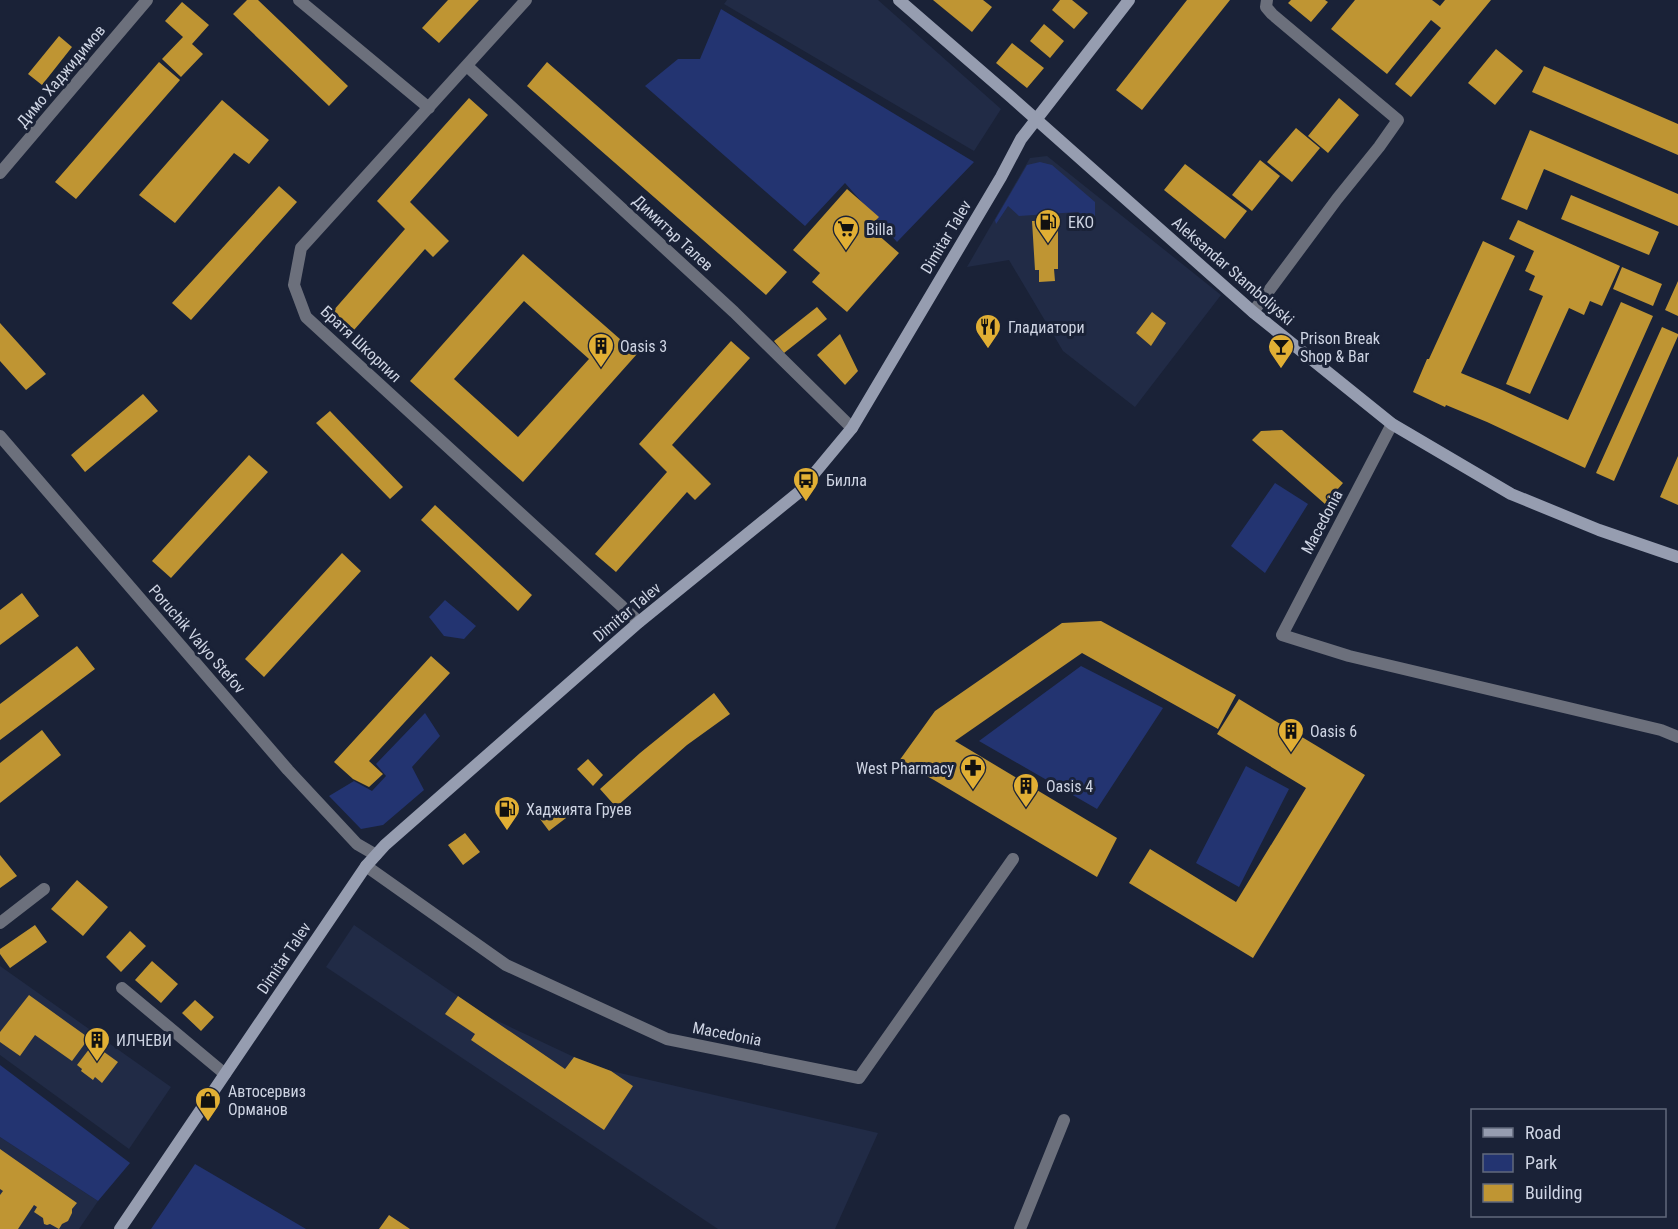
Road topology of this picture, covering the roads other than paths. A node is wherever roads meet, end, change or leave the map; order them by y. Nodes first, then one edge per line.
1 (147, 0) edge
2 (298, 0) edge
3 (526, 0) edge
4 (899, 0) edge
5 (1129, 0) edge
6 (1267, 0) edge
7 (467, 66) junction
8 (429, 108) junction
9 (1035, 119) junction
10 (0, 173) edge
11 (1253, 312) junction
12 (1392, 424) junction
13 (852, 428) junction
14 (0, 436) edge
15 (1678, 557) edge
16 (639, 622) junction
17 (1678, 737) edge
18 (376, 855) junction
19 (1013, 859) dead end
20 (366, 866) junction
21 (44, 889) dead end
22 (0, 923) edge
23 (122, 988) dead end
24 (225, 1074) junction
25 (1064, 1120) dead end
26 (120, 1229) edge
27 (1020, 1229) edge

1 - 10 street, Димо Хаджидимов
2 - 8 street
3 - 7 street, Братя Шкорпил
4 - 9 street, Aleksandar Stamboliyski
5 - 9 street, Dimitar Talev
6 - 11 street
7 - 8 street, Братя Шкорпил
7 - 13 street, Димитър Талев
8 - 16 street, Братя Шкорпил
9 - 11 street, Aleksandar Stamboliyski
9 - 13 street, Dimitar Talev
11 - 12 street, Aleksandar Stamboliyski
12 - 15 street, Aleksandar Stamboliyski
12 - 17 street, Macedonia
13 - 16 street, Dimitar Talev
14 - 18 street, Poruchik Valyo Stefov
16 - 18 street, Dimitar Talev
18 - 20 street, Dimitar Talev
19 - 20 street, Macedonia
20 - 24 street, Dimitar Talev
21 - 22 street
23 - 24 street
24 - 26 street, Dimitar Talev
25 - 27 street

